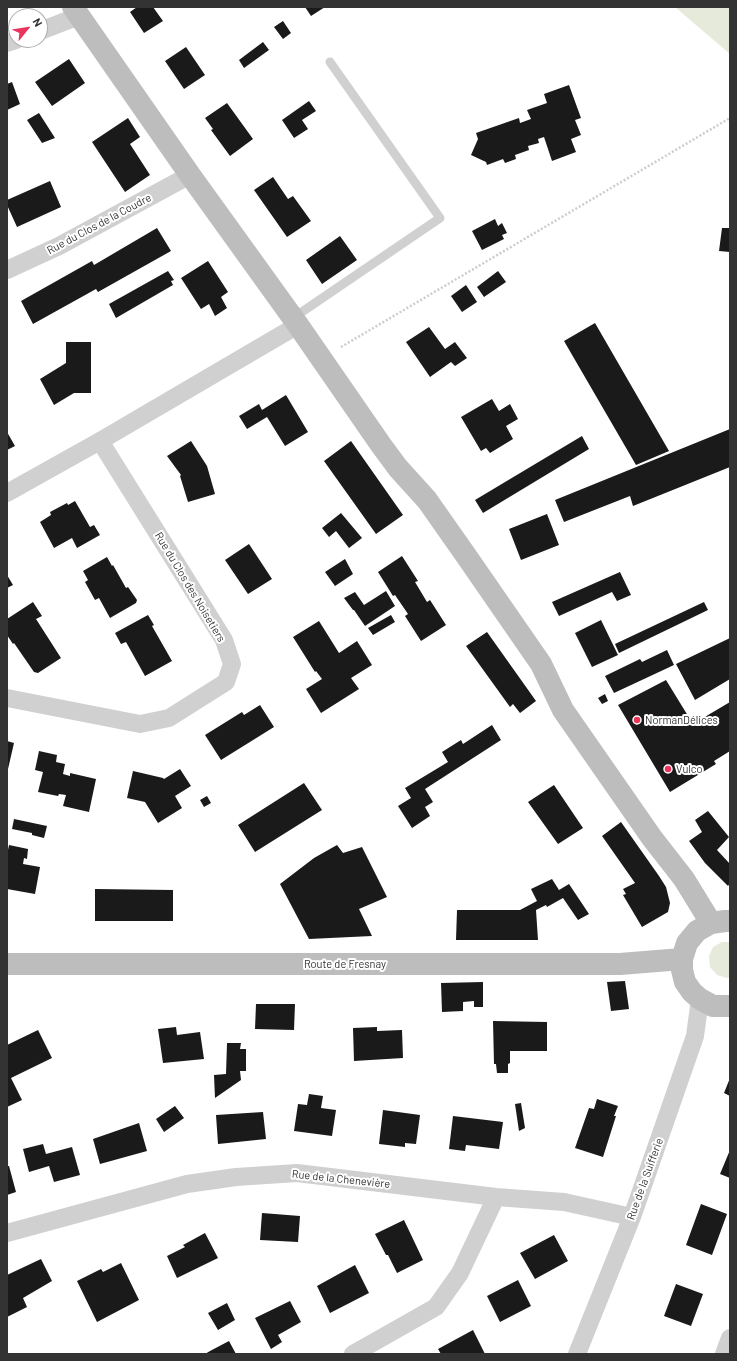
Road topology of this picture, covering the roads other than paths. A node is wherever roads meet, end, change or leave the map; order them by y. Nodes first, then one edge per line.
1 (76, 12) edge
2 (48, 27) edge
3 (330, 62) dead end
4 (190, 175) junction
5 (7, 270) edge
6 (296, 322) junction
7 (100, 441) junction
8 (7, 493) edge
9 (7, 698) edge
10 (721, 922) edge
11 (682, 959) junction
12 (7, 964) edge
13 (700, 1000) junction
14 (730, 1006) edge
15 (496, 1197) junction
16 (632, 1217) junction
17 (7, 1233) edge
18 (730, 1338) edge
19 (353, 1354) edge
20 (577, 1354) edge
21 (724, 1354) edge

1 - 2 street
1 - 4 street
3 - 6 lane
4 - 5 street, Rue du Clos de la Coudre
4 - 6 street
6 - 7 street
6 - 10 street
7 - 8 street
7 - 9 street, Rue du Clos des Noisetiers
10 - 11 street
11 - 12 street, Route de Fresnay
11 - 13 street
13 - 14 street
13 - 16 street, Rue de la Suifferie
15 - 16 street, Rue de la Chenevière
15 - 17 street, Rue de la Chenevière
15 - 19 street
16 - 20 street, Rue de la Suifferie
18 - 21 street

